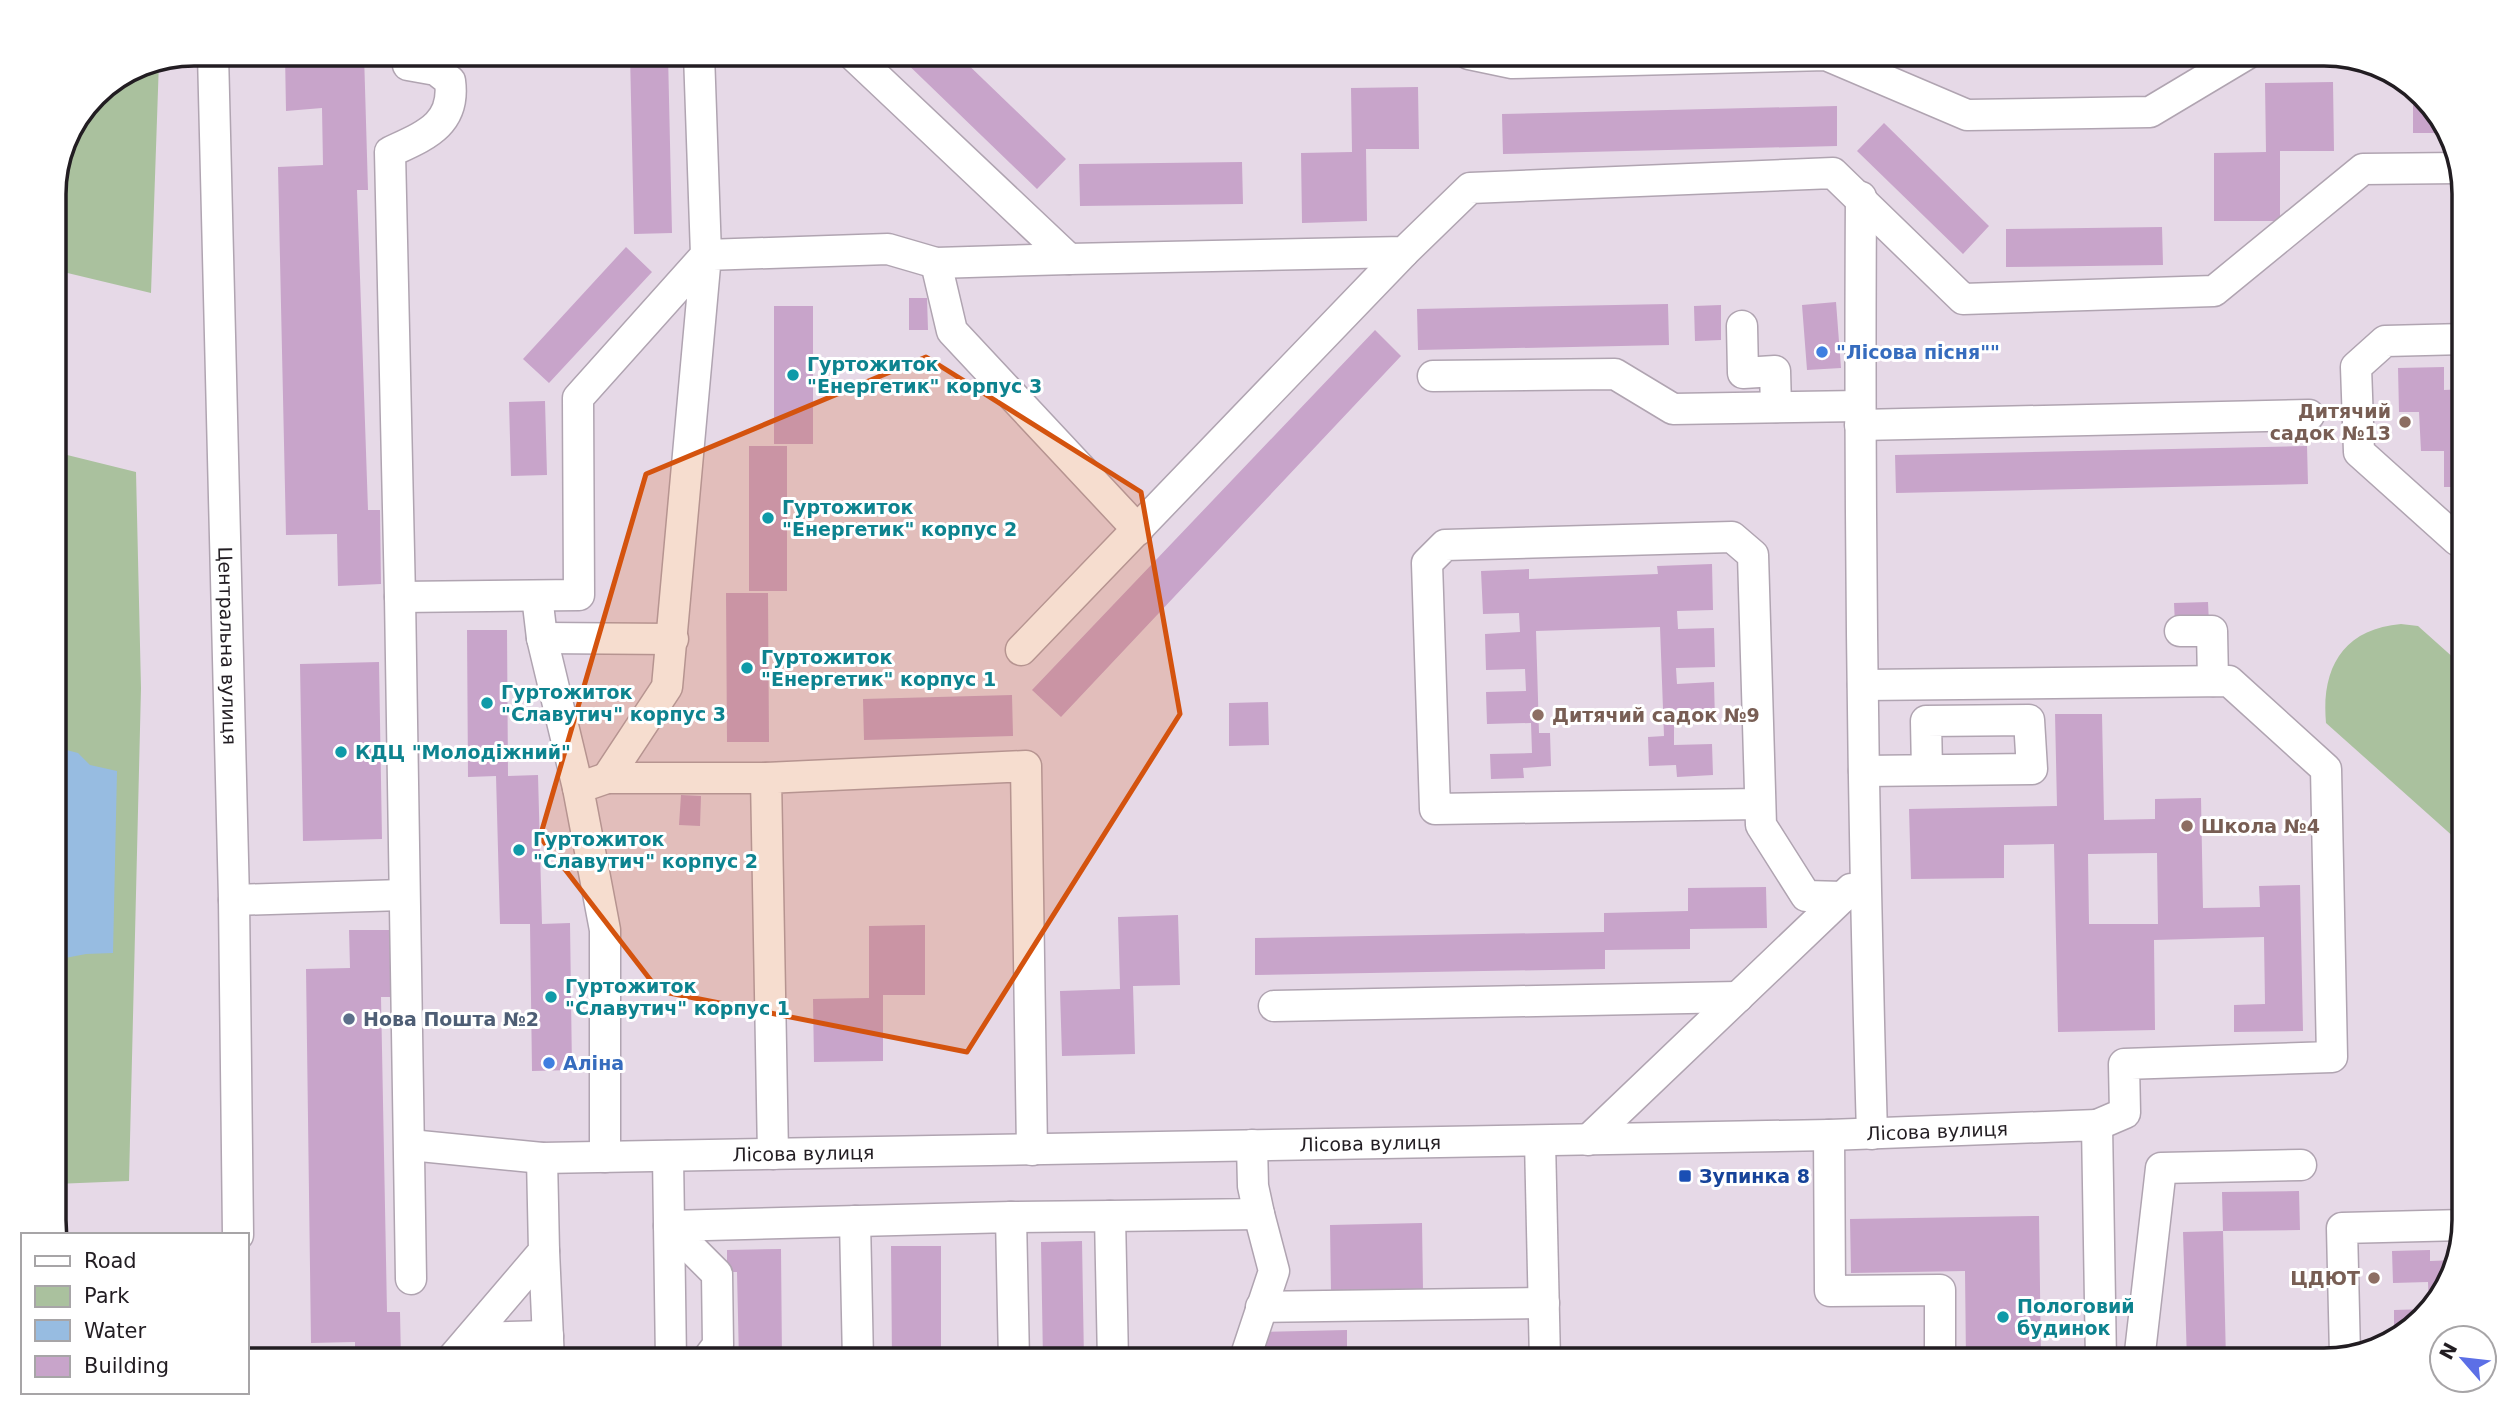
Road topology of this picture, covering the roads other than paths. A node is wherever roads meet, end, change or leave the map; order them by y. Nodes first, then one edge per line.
1 (1852, 66) edge
2 (2227, 66) edge
3 (212, 67) edge
4 (419, 67) edge
5 (699, 67) edge
6 (865, 67) edge
7 (2450, 168) edge
8 (1861, 197) junction
9 (1404, 252) junction
10 (706, 255) junction
11 (1069, 259) junction
12 (936, 263) junction
13 (1742, 326) dead end
14 (2452, 339) edge
15 (1433, 376) dead end
16 (1776, 407) junction
17 (1860, 415) junction
18 (2309, 415) dead end
19 (1138, 530) junction
20 (2452, 536) edge
21 (537, 596) junction
22 (400, 597) junction
23 (2180, 631) dead end
24 (542, 638) junction
25 (673, 639) junction
26 (1021, 650) dead end
27 (2213, 681) junction
28 (1863, 685) junction
29 (1927, 770) dead end
30 (1864, 771) junction
31 (607, 778) junction
32 (766, 778) junction
33 (579, 788) junction
34 (1759, 804) junction
35 (1866, 874) junction
36 (403, 895) junction
37 (1843, 897) junction
38 (234, 900) junction
39 (1738, 997) junction
40 (1274, 1006) dead end
41 (2097, 1125) junction
42 (1872, 1134) junction
43 (1829, 1135) junction
44 (1540, 1140) junction
45 (1588, 1140) junction
46 (410, 1145) junction
47 (1252, 1146) junction
48 (1032, 1150) junction
49 (774, 1154) junction
50 (668, 1156) junction
51 (605, 1157) junction
52 (542, 1158) junction
53 (2301, 1165) dead end
54 (1259, 1214) junction
55 (1110, 1216) junction
56 (1011, 1217) junction
57 (856, 1221) junction
58 (2452, 1225) edge
59 (669, 1226) junction
60 (238, 1233) edge
61 (544, 1251) junction
62 (411, 1279) dead end
63 (1544, 1303) junction
64 (1261, 1307) junction
65 (470, 1338) junction
66 (2345, 1346) edge
67 (461, 1348) edge
68 (548, 1348) edge
69 (671, 1348) edge
70 (716, 1348) edge
71 (858, 1348) edge
72 (1014, 1348) edge
73 (1114, 1348) edge
74 (1248, 1348) edge
75 (1545, 1348) edge
76 (1940, 1348) edge
77 (2101, 1348) edge
78 (2140, 1348) edge

1 - 2 street
3 - 38 street, Центральна вулиця
4 - 22 street
5 - 10 street
6 - 11 street
7 - 8 street
8 - 9 street
8 - 17 street
9 - 11 street
9 - 19 street
10 - 12 street
10 - 21 street
10 - 25 street
11 - 12 street
12 - 19 street
13 - 16 street
14 - 20 street
15 - 16 street
16 - 17 street
17 - 18 street
17 - 28 street
19 - 26 street
21 - 22 street
21 - 24 street
22 - 36 street
23 - 27 street
24 - 25 street
24 - 33 street
25 - 31 street
27 - 28 street
27 - 41 street
28 - 30 street
29 - 30 street
30 - 35 street
31 - 32 street
31 - 33 street
32 - 48 street
32 - 49 street
33 - 51 street
34 - 34 street
34 - 37 street
35 - 37 street
35 - 42 street
36 - 38 street
36 - 46 street
37 - 39 street
38 - 60 street, Центральна вулиця
39 - 40 street
39 - 45 street
41 - 42 street, Лісова вулиця
41 - 77 street
42 - 43 street, Лісова вулиця
43 - 45 street, Лісова вулиця
43 - 76 street
44 - 45 street, Лісова вулиця
44 - 47 street, Лісова вулиця
44 - 63 street
46 - 52 street, Лісова вулиця
46 - 62 street
47 - 48 street, Лісова вулиця
47 - 54 street
48 - 49 street, Лісова вулиця
49 - 50 street, Лісова вулиця
50 - 51 street, Лісова вулиця
50 - 59 street
51 - 52 street, Лісова вулиця
52 - 61 street
53 - 78 street
54 - 55 street
54 - 64 street
55 - 56 street
55 - 73 street
56 - 57 street
56 - 72 street
57 - 59 street
57 - 71 street
58 - 66 street
59 - 69 street
59 - 70 street
61 - 65 street
61 - 68 street
63 - 64 street
63 - 75 street
64 - 74 street
65 - 67 street
65 - 68 street

